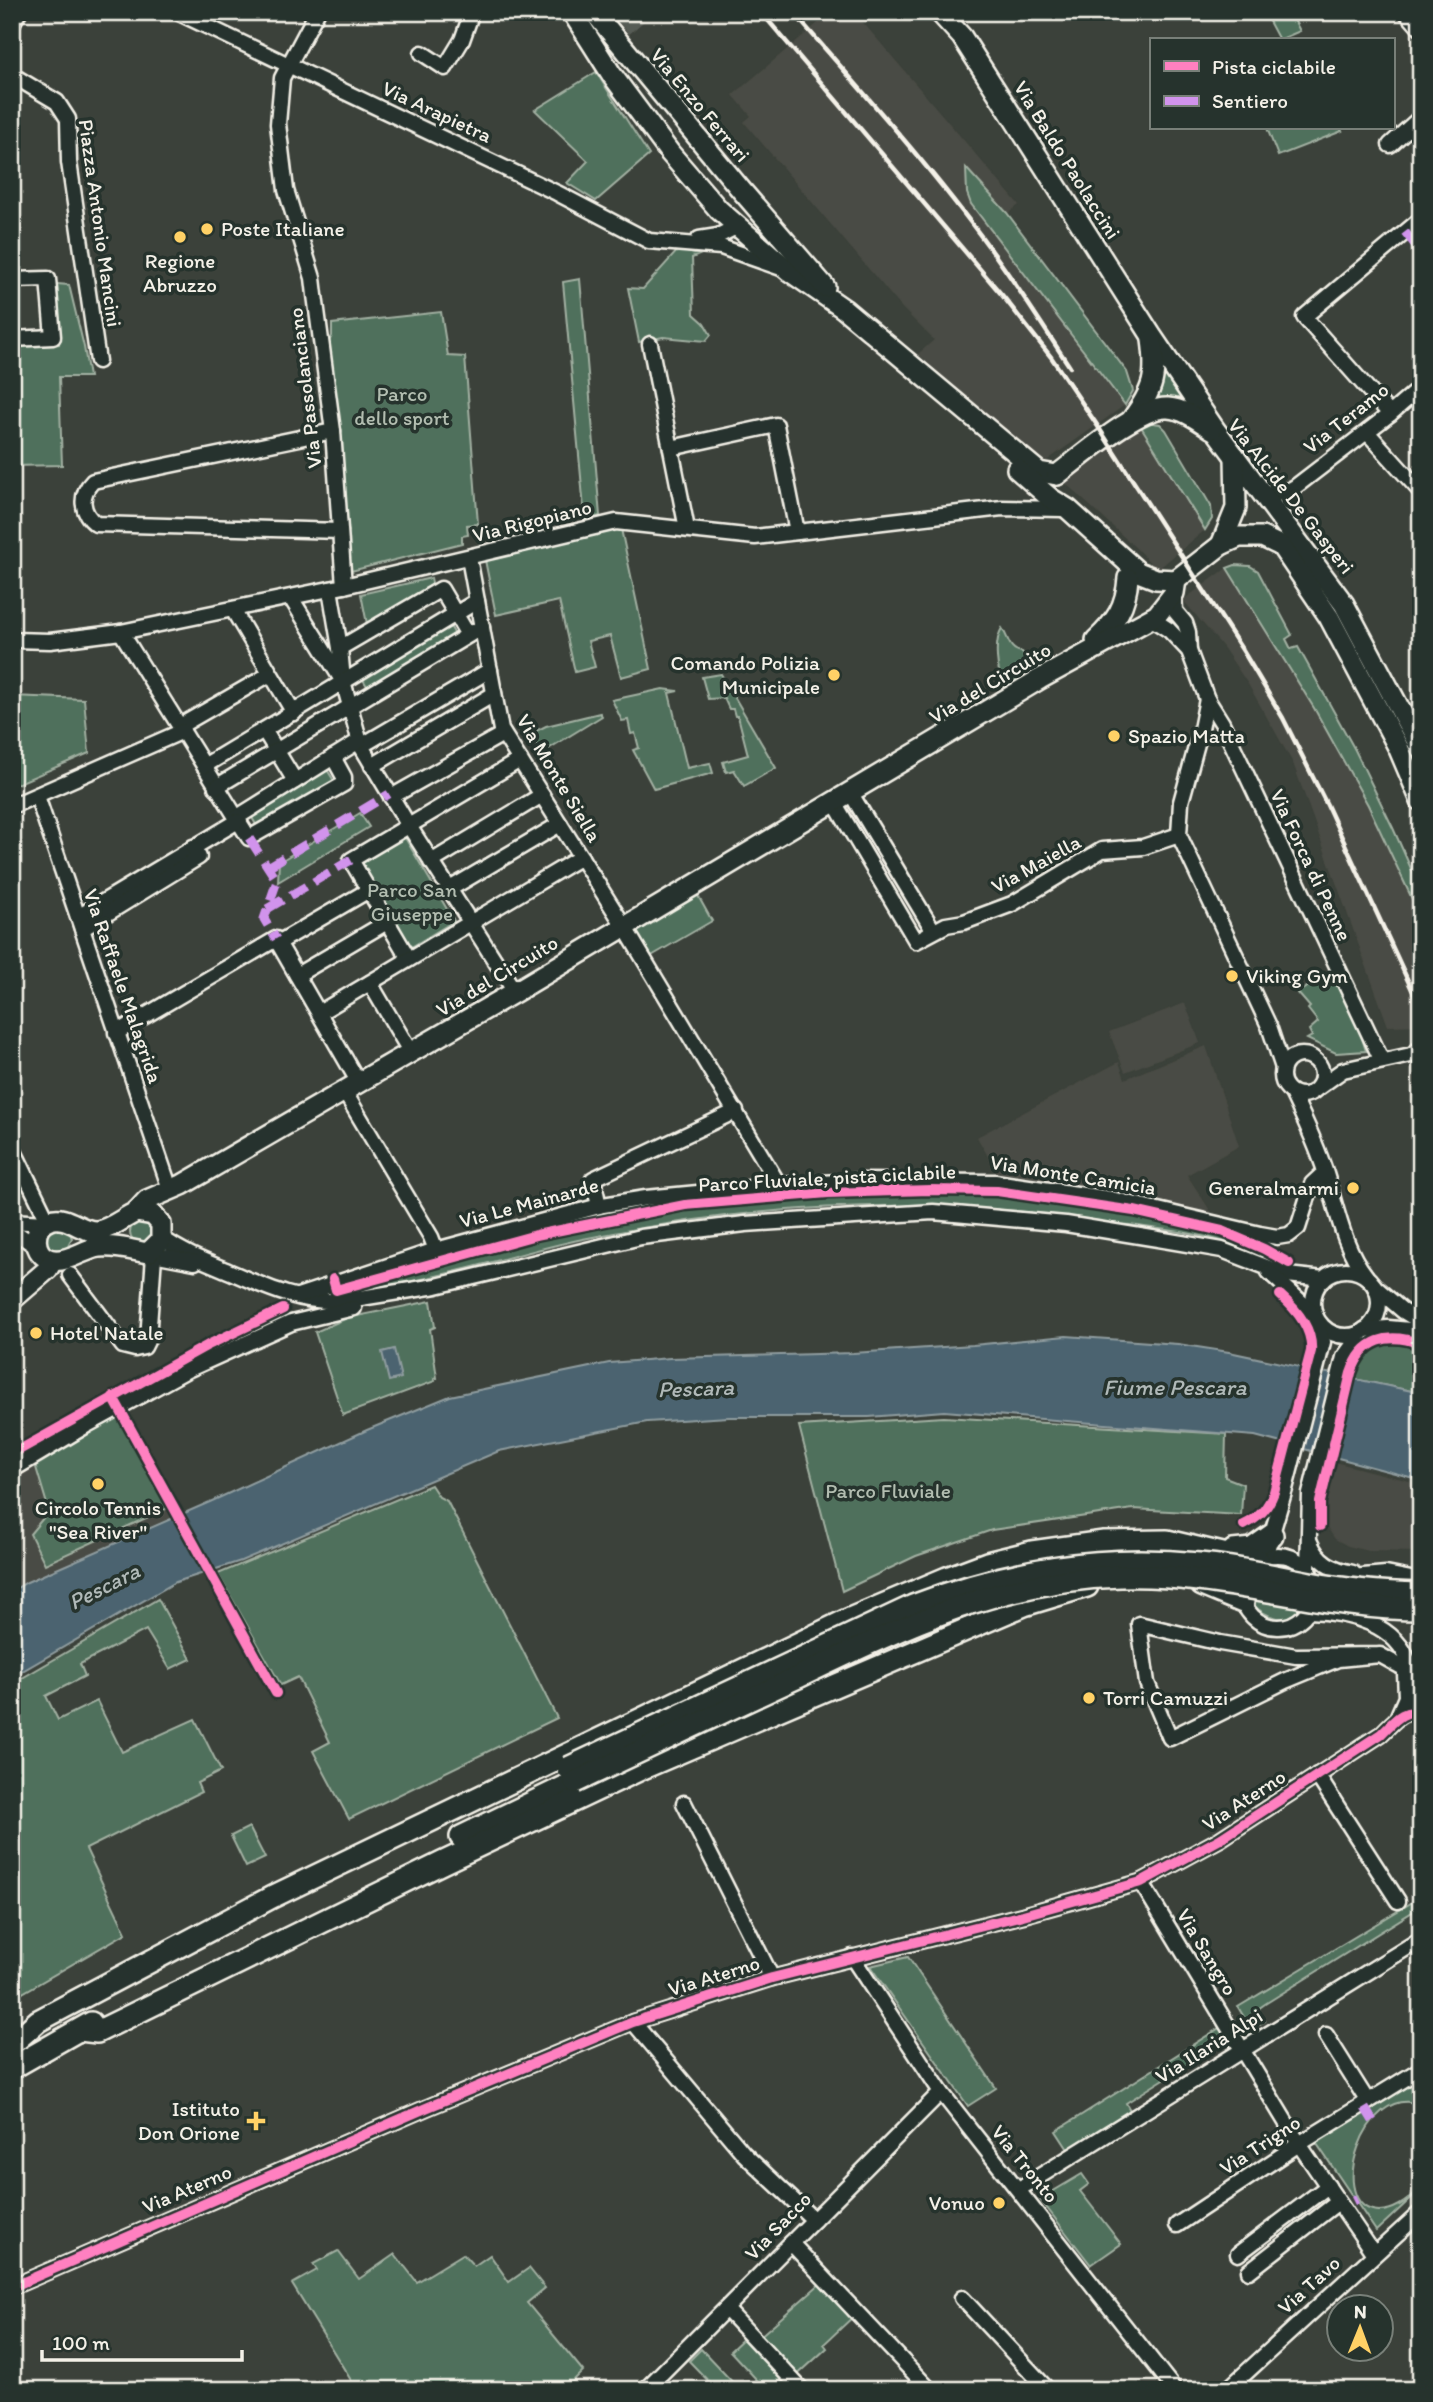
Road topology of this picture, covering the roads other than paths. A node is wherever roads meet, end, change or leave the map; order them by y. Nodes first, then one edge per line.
1 (19, 12) edge
2 (177, 12) edge
3 (317, 12) edge
4 (472, 12) edge
5 (572, 12) edge
6 (594, 12) edge
7 (939, 12) edge
8 (1405, 12) edge
9 (12, 24) edge
10 (1421, 29) edge
11 (617, 31) junction
12 (422, 53) dead end
13 (603, 61) junction
14 (287, 65) junction
15 (12, 75) edge
16 (1421, 117) edge
17 (1390, 145) dead end
18 (753, 204) junction
19 (1421, 219) edge
20 (736, 227) junction
21 (773, 228) junction
22 (681, 243) junction
23 (757, 243) junction
24 (789, 271) junction
25 (12, 280) edge
26 (844, 309) junction
27 (1151, 335) junction
28 (12, 339) edge
29 (650, 344) dead end
30 (98, 361) dead end
31 (1421, 387) edge
32 (951, 399) junction
33 (1390, 414) junction
34 (1131, 420) junction
35 (333, 430) junction
36 (1216, 431) junction
37 (1367, 432) junction
38 (671, 448) junction
39 (1235, 456) junction
40 (1056, 475) junction
41 (1260, 491) junction
42 (1421, 492) edge
43 (1068, 509) junction
44 (687, 529) junction
45 (340, 531) junction
46 (797, 532) junction
47 (1221, 545) junction
48 (469, 558) junction
49 (1133, 575) junction
50 (1175, 587) junction
51 (337, 588) junction
52 (291, 598) junction
53 (477, 600) junction
54 (233, 610) junction
55 (456, 613) junction
56 (1152, 618) junction
57 (482, 626) junction
58 (121, 632) junction
59 (468, 635) junction
60 (12, 640) edge
61 (340, 648) junction
62 (1189, 651) junction
63 (1080, 656) junction
64 (490, 670) junction
65 (270, 674) junction
66 (343, 681) junction
67 (494, 694) junction
68 (1207, 699) junction
69 (349, 707) junction
70 (293, 713) junction
71 (1222, 723) junction
72 (182, 729) junction
73 (1201, 729) junction
74 (264, 730) junction
75 (503, 734) junction
76 (1419, 740) edge
77 (360, 743) junction
78 (276, 750) junction
79 (332, 757) junction
80 (520, 760) junction
81 (204, 766) junction
82 (372, 766) junction
83 (295, 781) junction
84 (216, 787) junction
85 (542, 795) junction
86 (37, 796) junction
87 (391, 797) junction
88 (842, 797) junction
89 (1421, 802) edge
90 (12, 806) edge
91 (237, 819) junction
92 (560, 824) junction
93 (409, 826) junction
94 (1179, 835) junction
95 (581, 857) junction
96 (431, 862) junction
97 (369, 890) junction
98 (448, 890) junction
99 (387, 922) junction
100 (80, 923) junction
101 (470, 923) junction
102 (624, 926) junction
103 (933, 930) junction
104 (277, 941) junction
105 (409, 960) junction
106 (297, 975) junction
107 (370, 983) junction
108 (515, 992) junction
109 (319, 1013) junction
110 (117, 1032) junction
111 (411, 1053) junction
112 (1418, 1053) edge
113 (1317, 1061) junction
114 (1382, 1061) junction
115 (1283, 1068) junction
116 (1343, 1070) junction
117 (352, 1087) junction
118 (1305, 1092) junction
119 (736, 1111) junction
120 (14, 1153) edge
121 (1325, 1172) junction
122 (779, 1185) junction
123 (176, 1187) junction
124 (599, 1206) junction
125 (136, 1212) junction
126 (12, 1222) edge
127 (46, 1222) junction
128 (72, 1224) junction
129 (12, 1230) edge
130 (1344, 1235) junction
131 (156, 1242) junction
132 (37, 1247) junction
133 (436, 1250) junction
134 (1257, 1263) junction
135 (64, 1264) junction
136 (1328, 1276) junction
137 (1371, 1282) junction
138 (436, 1286) junction
139 (302, 1298) junction
140 (12, 1300) edge
141 (1315, 1315) junction
142 (1421, 1322) edge
143 (1363, 1331) junction
144 (1421, 1331) edge
145 (12, 1470) edge
146 (1272, 1535) junction
147 (1310, 1542) junction
148 (1197, 1548) junction
149 (1261, 1558) junction
150 (1310, 1573) junction
151 (1375, 1574) junction
152 (1421, 1581) edge
153 (1421, 1594) edge
154 (1243, 1602) junction
155 (1421, 1609) edge
156 (1309, 1611) junction
157 (1380, 1629) junction
158 (1380, 1655) junction
159 (1412, 1666) edge
160 (1417, 1695) edge
161 (1421, 1714) edge
162 (1401, 1715) junction
163 (572, 1775) junction
164 (1317, 1775) junction
165 (684, 1803) dead end
166 (1141, 1882) junction
167 (1398, 1901) dead end
168 (1421, 1939) edge
169 (852, 1957) junction
170 (772, 1978) junction
171 (633, 2022) junction
172 (80, 2030) junction
173 (1326, 2035) dead end
174 (12, 2046) edge
175 (1241, 2051) junction
176 (12, 2068) edge
177 (1421, 2069) edge
178 (941, 2092) junction
179 (1368, 2102) junction
180 (1299, 2144) junction
181 (1328, 2186) junction
182 (1019, 2189) junction
183 (1338, 2202) junction
184 (1421, 2212) edge
185 (814, 2220) junction
186 (1177, 2225) dead end
187 (791, 2244) junction
188 (1238, 2254) dead end
189 (1374, 2254) junction
190 (1249, 2271) dead end
191 (12, 2287) edge
192 (962, 2298) dead end
193 (726, 2309) junction
194 (645, 2390) edge
195 (802, 2390) edge
196 (930, 2390) edge
197 (1048, 2390) edge
198 (1175, 2390) edge
199 (1227, 2390) edge

1 - 9 street
2 - 14 street, Via Arapietra
3 - 14 street, Via Passolanciano
4 - 12 street
5 - 13 main road, Via Enzo Ferrari
6 - 11 main road, Via Enzo Ferrari
7 - 27 main road, Via Baldo Paolaccini
8 - 10 street
11 - 13 main road
11 - 18 main road, Via Enzo Ferrari
13 - 20 main road, Via Enzo Ferrari
14 - 22 street, Via Arapietra
14 - 35 street, Via Passolanciano
15 - 30 street, Piazza Antonio Mancini
16 - 17 street
18 - 20 main road
18 - 21 main road, Via Enzo Ferrari
19 - 33 street
20 - 22 street, Via Arapietra
20 - 23 main road, Via Enzo Ferrari
21 - 23 main road
21 - 26 main road, Via Enzo Ferrari
22 - 24 street, Via Arapietra
23 - 24 main road, Via Enzo Ferrari
24 - 26 main road, Via Enzo Ferrari
25 - 28 street
26 - 32 main road, Via Enzo Ferrari
27 - 34 main road, Via Baldo Paolaccini
27 - 36 main road, Via Baldo Paolaccini
29 - 38 street
31 - 33 street, Via Teramo
32 - 40 main road, Via Enzo Ferrari
32 - 43 main road, Via Enzo Ferrari
33 - 37 street, Via Teramo
34 - 36 main road, Via Alcide De Gasperi
34 - 40 main road, Via Alcide De Gasperi
35 - 45 street, Via Passolanciano
35 - 45 street
36 - 39 main road, Via Alcide De Gasperi
37 - 41 street, Via Teramo
37 - 42 street
38 - 44 street
38 - 46 street
39 - 41 main road, Via Alcide De Gasperi
39 - 47 main road
40 - 43 main road, Via Enzo Ferrari
41 - 76 main road, Via Alcide De Gasperi
43 - 46 street, Via Rigopiano
43 - 49 main road, Via Enzo Ferrari
44 - 46 street, Via Rigopiano
44 - 48 street, Via Rigopiano
45 - 51 street, Via Passolanciano
47 - 50 main road
47 - 89 main road, Via Alcide De Gasperi
48 - 51 street, Via Rigopiano
48 - 53 street, Via Monte Siella
49 - 50 main road
49 - 56 main road
49 - 63 main road, Via del Circuito
50 - 56 main road, Via del Circuito
50 - 62 street, Via Forca di Penne
51 - 52 street, Via Rigopiano
51 - 61 street, Via Passolanciano
52 - 54 street, Via Rigopiano
52 - 66 street, Via Passolanciano
53 - 55 street
53 - 57 street, Via Monte Siella
54 - 58 street, Via Rigopiano
54 - 65 street
55 - 59 street
55 - 61 street
55 - 66 street
56 - 62 street, Via Forca di Penne
56 - 63 main road, Via del Circuito
57 - 59 street
57 - 64 street, Via Monte Siella
58 - 60 street, Via Rigopiano
58 - 72 street
59 - 69 street
61 - 66 street, Via Passolanciano
62 - 68 street, Via Forca di Penne
63 - 88 main road, Via del Circuito
64 - 67 street, Via Monte Siella
64 - 77 street
65 - 70 street
65 - 72 street
66 - 69 street, Via Passolanciano
66 - 70 street
67 - 75 street, Via Monte Siella
67 - 82 street
68 - 71 street, Via Forca di Penne
68 - 73 street
69 - 77 street, Via Passolanciano
69 - 78 street
70 - 74 street
71 - 73 street
71 - 114 street, Via Forca di Penne
72 - 81 street
72 - 86 street
73 - 94 street
74 - 78 street
74 - 81 street
75 - 80 street, Via Monte Siella
75 - 87 street
77 - 79 street
77 - 82 street, Via Passolanciano
78 - 83 street
78 - 84 street
79 - 83 street
79 - 91 street
80 - 85 street, Via Monte Siella
80 - 93 street
81 - 84 street
82 - 87 street, Via Passolanciano
83 - 91 street
84 - 91 street
85 - 92 street, Via Monte Siella
85 - 96 street
86 - 90 street
86 - 100 street, Via Raffaele Malagrida
87 - 93 street, Via Passolanciano
88 - 102 main road, Via del Circuito
88 - 103 street
88 - 103 street, Via Maiella
91 - 100 street
92 - 95 street, Via Monte Siella
92 - 98 street
93 - 96 street, Via Passolanciano
93 - 97 street
94 - 103 street, Via Maiella
94 - 115 street
95 - 101 street
95 - 102 street, Via Monte Siella
96 - 98 street, Via Passolanciano
97 - 99 street
97 - 104 street
98 - 101 street, Via Passolanciano
99 - 105 street
99 - 106 street
100 - 110 street, Via Raffaele Malagrida
101 - 105 street
101 - 108 street, Via Passolanciano
102 - 108 main road, Via del Circuito
102 - 119 street
104 - 106 street
104 - 110 street
105 - 107 street
106 - 109 street
107 - 109 street
107 - 111 street
108 - 111 main road, Via del Circuito
109 - 117 street
110 - 123 street, Via Raffaele Malagrida
111 - 117 main road, Via del Circuito
112 - 114 street
113 - 115 street
113 - 116 street
113 - 118 street
114 - 116 street
115 - 118 street
116 - 118 street
117 - 123 main road, Via del Circuito
117 - 133 street
118 - 121 street
119 - 122 street
119 - 124 street
120 - 127 street
121 - 122 street, Via Monte Camicia
121 - 130 street
122 - 124 street, Via Le Mainarde
123 - 125 main road, Via del Circuito
123 - 131 main road
124 - 133 street, Via Le Mainarde
125 - 128 main road, Via del Circuito
125 - 131 main road
126 - 127 street
127 - 128 main road
127 - 132 main road
128 - 135 main road
129 - 132 street
130 - 136 street
130 - 137 street
131 - 135 main road
131 - 135 street
131 - 139 street
132 - 135 main road
133 - 139 street, Via Le Mainarde
134 - 136 street
134 - 138 street
134 - 141 street
135 - 140 main road
136 - 137 street
136 - 141 street
137 - 142 street
137 - 143 street
138 - 139 street
138 - 145 street
141 - 143 street
141 - 146 street
143 - 144 street
143 - 147 street
146 - 148 highway
146 - 149 street
147 - 150 street
147 - 151 street
148 - 149 highway
148 - 174 highway
149 - 150 street
149 - 154 street
150 - 151 street
150 - 156 street
151 - 152 street
153 - 163 highway, bridge
154 - 156 street
154 - 172 highway
155 - 163 highway, bridge
156 - 157 street
157 - 158 street
157 - 159 street
158 - 158 street
158 - 159 street
159 - 160 street
160 - 162 street
161 - 162 street
162 - 164 street, Via Aterno
163 - 172 highway
163 - 174 highway
164 - 166 street, Via Aterno
164 - 167 street
165 - 170 street
166 - 169 street, Via Aterno
166 - 175 street, Via Sangro
168 - 175 street, Via Ilaria Alpi
169 - 170 street, Via Aterno
169 - 178 street, Via Tronto
170 - 171 street, Via Aterno
171 - 185 street
171 - 191 street, Via Aterno
172 - 176 highway
173 - 179 street
175 - 180 street, Via Sangro
175 - 182 street, Via Ilaria Alpi
177 - 179 street, Via Trigno
178 - 182 street, Via Tronto
178 - 185 street, Via Sacco
179 - 180 street, Via Trigno
180 - 181 street, Via Sangro
180 - 186 street, Via Trigno
181 - 183 street, Via Sangro
181 - 188 street
182 - 198 street, Via Tronto
183 - 189 street, Via Sangro
183 - 190 street
184 - 189 street, Via Tavo
185 - 187 street, Via Sacco
187 - 193 street, Via Sacco
187 - 196 street
189 - 199 street, Via Tavo
192 - 197 street
193 - 194 street, Via Sacco
193 - 195 street

